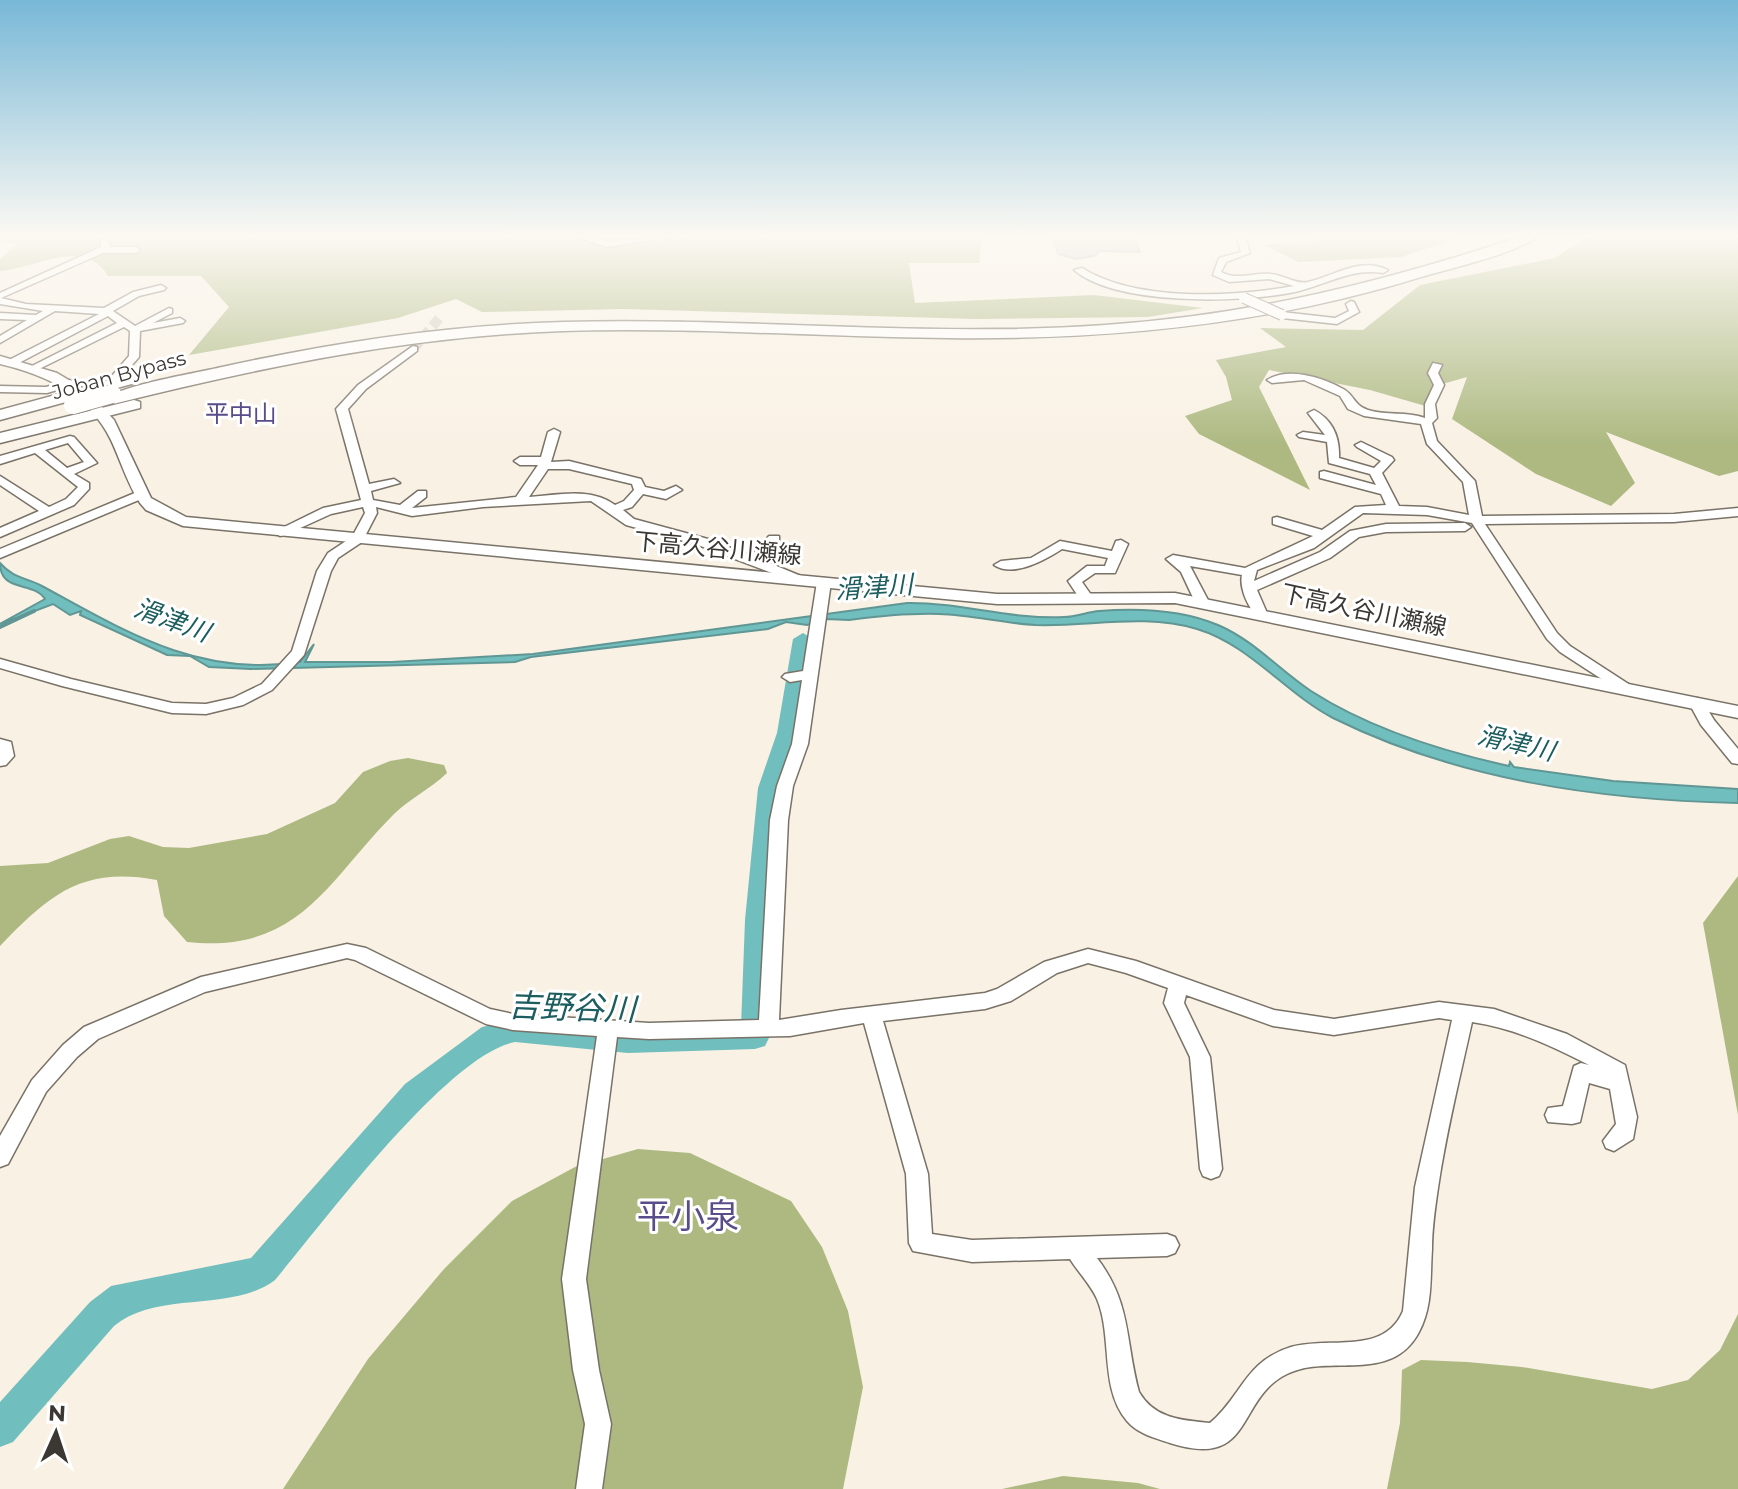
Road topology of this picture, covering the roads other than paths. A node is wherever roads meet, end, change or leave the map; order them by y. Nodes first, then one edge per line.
1 (24, 306) edge
2 (119, 306) edge
3 (1254, 306) edge
4 (1261, 306) edge
5 (1287, 306) edge
6 (1354, 306) edge
7 (135, 307) dead end
8 (54, 308) junction
9 (169, 311) dead end
10 (110, 313) junction
11 (39, 317) junction
12 (60, 318) dead end
13 (180, 321) dead end
14 (2, 323) edge
15 (128, 326) junction
16 (0, 340) edge
17 (413, 349) tunnel mouth
18 (6, 362) edge
19 (1437, 365) dead end
20 (33, 368) junction
21 (1272, 380) dead end
22 (0, 389) edge
23 (75, 397) junction
24 (109, 398) junction
25 (1314, 413) dead end
26 (0, 415) edge
27 (1426, 422) junction
28 (0, 427) edge
29 (554, 432) dead end
30 (1303, 435) dead end
31 (0, 438) edge
32 (1334, 440) junction
33 (1361, 445) dead end
34 (37, 449) junction
35 (0, 460) edge
36 (520, 461) dead end
37 (544, 464) junction
38 (612, 472) junction
39 (1377, 472) junction
40 (65, 473) junction
41 (1324, 475) dead end
42 (0, 480) edge
43 (394, 483) dead end
44 (639, 483) junction
45 (479, 487) dead end
46 (676, 490) dead end
47 (1384, 491) junction
48 (142, 494) junction
49 (422, 494) dead end
50 (367, 495) junction
51 (588, 497) junction
52 (520, 501) junction
53 (478, 503) junction
54 (1394, 508) junction
55 (615, 509) junction
56 (402, 510) junction
57 (48, 512) junction
58 (1738, 512) edge
59 (1277, 521) dead end
60 (1478, 524) junction
61 (280, 532) junction
62 (0, 533) edge
63 (1324, 535) junction
64 (357, 539) junction
65 (774, 539) dead end
66 (21, 544) junction
67 (1118, 550) junction
68 (1, 553) edge
69 (1136, 553) dead end
70 (1221, 560) dead end
71 (753, 561) junction
72 (1202, 564) junction
73 (1001, 565) dead end
74 (1247, 572) junction
75 (815, 582) junction
76 (1250, 588) junction
77 (1087, 599) junction
78 (1202, 602) junction
79 (1260, 613) junction
80 (4, 666) edge
81 (1625, 688) junction
82 (1697, 703) junction
83 (1738, 712) edge
84 (0, 744) edge
85 (1738, 759) edge
86 (0, 761) edge
87 (1179, 984) junction
88 (1464, 1013) junction
89 (872, 1016) junction
90 (761, 1028) junction
91 (607, 1037) junction
92 (1618, 1082) junction
93 (1556, 1115) dead end
94 (1614, 1141) dead end
95 (0, 1157) edge
96 (1211, 1169) dead end
97 (1167, 1245) dead end
98 (1077, 1250) junction
99 (589, 1489) edge

1 - 8 street
2 - 10 street
3 - 24 highway
4 - 6 street, bridge
5 - 24 highway
7 - 10 street
8 - 10 street
8 - 11 street
9 - 15 street
10 - 15 street
10 - 18 street
11 - 12 street
11 - 14 street
11 - 16 street
13 - 15 street
15 - 20 street
15 - 24 street
17 - 50 street
18 - 20 main road, 下高久谷川瀬線
19 - 27 street
20 - 23 main road, 下高久谷川瀬線
21 - 27 street
22 - 23 street
23 - 24 main road, 下高久谷川瀬線
23 - 24 highway
23 - 26 highway
23 - 28 highway, Joban Bypass
24 - 31 highway
24 - 48 main road, 下高久谷川瀬線
25 - 32 street
27 - 60 street
29 - 37 street
30 - 32 street
32 - 39 street
33 - 39 street
34 - 35 street
34 - 40 street
34 - 40 street
36 - 37 street
37 - 38 street
37 - 52 street
38 - 44 street
38 - 51 street
39 - 47 street
40 - 57 street
41 - 47 street
42 - 57 street
43 - 50 street
44 - 46 street
44 - 55 street
45 - 53 street
47 - 54 street
48 - 61 main road, 下高久谷川瀬線
48 - 66 street
49 - 56 street
50 - 56 street
50 - 61 street
50 - 64 street
51 - 52 street
51 - 55 street
52 - 53 street
53 - 56 street
54 - 60 street
54 - 63 street
55 - 71 street
57 - 62 street
58 - 60 street
59 - 63 street
60 - 76 street
60 - 81 street
61 - 64 main road, 下高久谷川瀬線
62 - 66 street
63 - 74 street
64 - 75 main road, 下高久谷川瀬線
64 - 80 street
65 - 71 street
66 - 68 street
67 - 69 street
67 - 73 street
67 - 77 street
70 - 72 street
71 - 75 street
72 - 74 street
72 - 78 street
74 - 76 street
75 - 77 main road, 下高久谷川瀬線
75 - 90 street
76 - 79 street
77 - 78 main road, 下高久谷川瀬線
78 - 79 main road, 下高久谷川瀬線
79 - 81 main road, 下高久谷川瀬線
81 - 82 main road, 下高久谷川瀬線
82 - 83 main road, 下高久谷川瀬線
82 - 85 street
84 - 86 street
87 - 88 street
87 - 89 street
87 - 96 street
88 - 92 street
88 - 98 street
89 - 90 street
89 - 98 street
90 - 91 street
91 - 95 street
91 - 99 street
92 - 93 street
92 - 94 street
97 - 98 street

